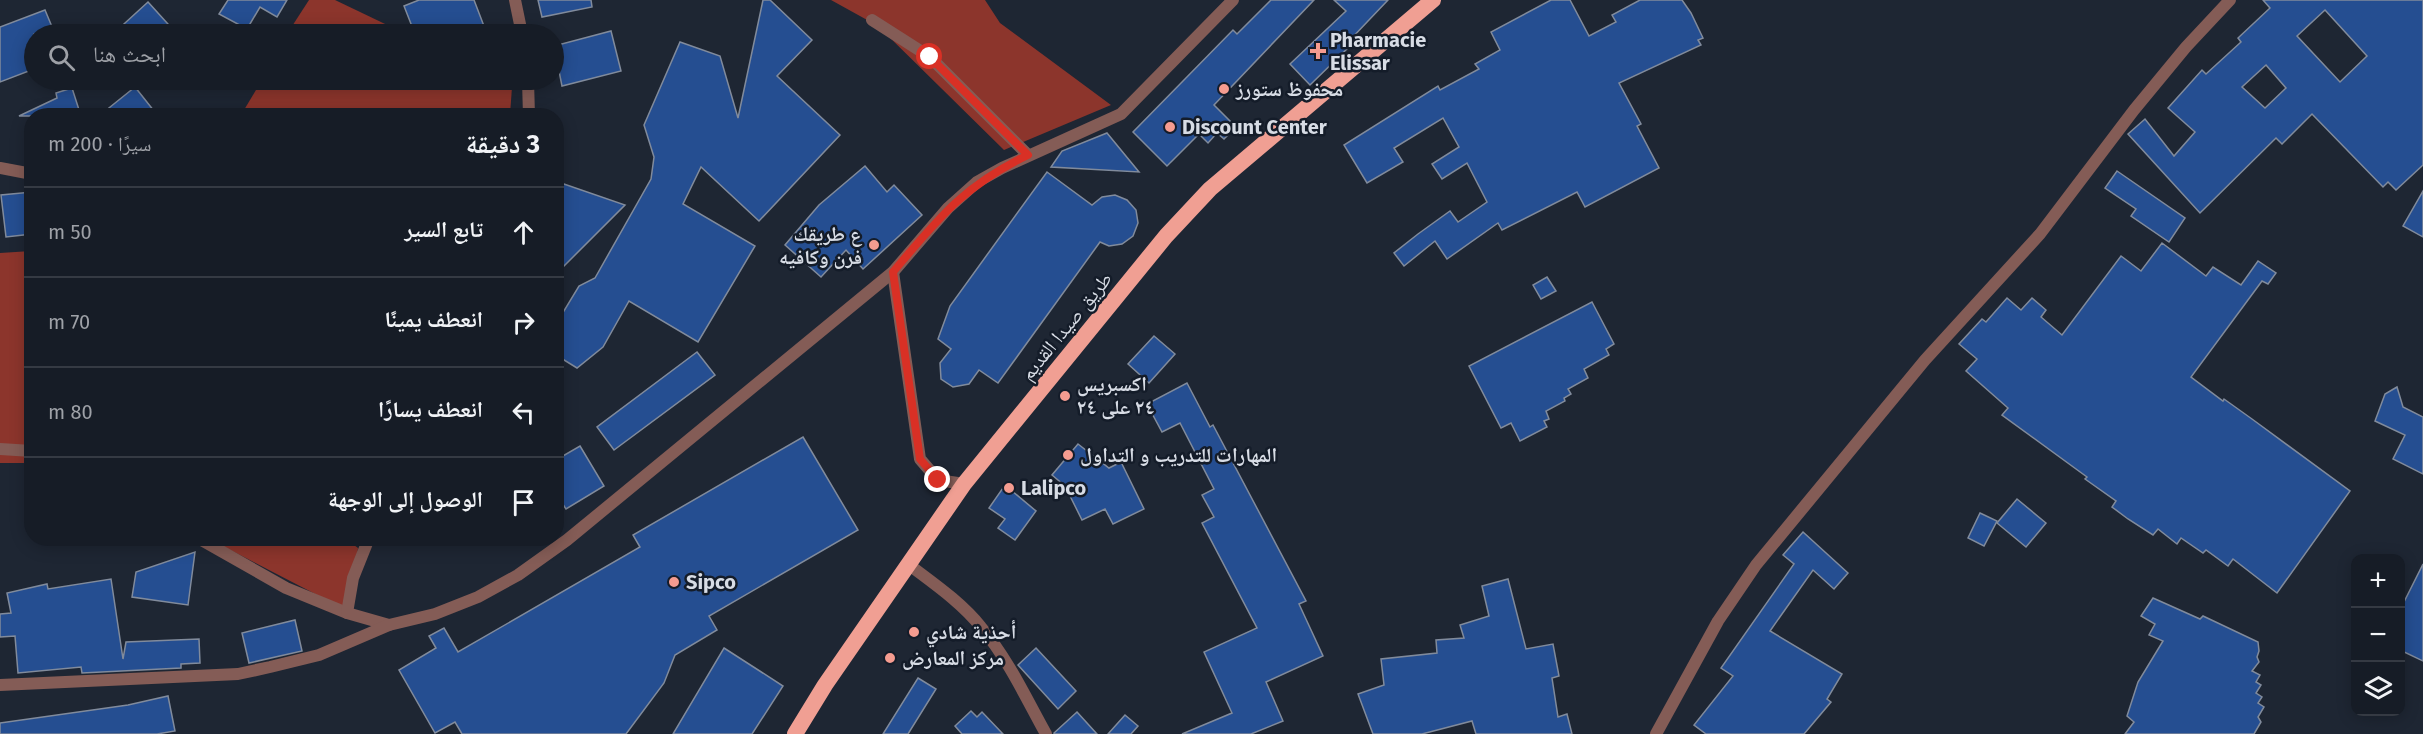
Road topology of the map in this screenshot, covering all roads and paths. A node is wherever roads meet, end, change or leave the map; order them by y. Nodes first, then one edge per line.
1 (515, 0) edge
2 (1233, 0) edge
3 (1433, 0) edge
4 (2230, 0) edge
5 (872, 20) dead end
6 (520, 24) edge
7 (528, 90) edge
8 (529, 108) edge
9 (1028, 155) junction
10 (0, 168) edge
11 (24, 172) edge
12 (893, 272) junction
13 (0, 449) edge
14 (24, 451) edge
15 (964, 484) junction
16 (564, 542) edge
17 (212, 546) edge
18 (366, 546) edge
19 (559, 546) edge
20 (908, 564) junction
21 (347, 613) junction
22 (389, 625) junction
23 (0, 685) edge
24 (795, 734) edge
25 (1046, 734) edge
26 (1656, 734) edge

1 - 6 street
2 - 9 street
3 - 15 highway, طريق صيدا القديم
4 - 26 street
5 - 9 street
7 - 8 street
9 - 12 street
10 - 11 street
12 - 15 street
12 - 16 street
13 - 14 street
15 - 20 highway, طريق صيدا القديم
17 - 21 street
18 - 21 street
19 - 22 street
20 - 24 highway, طريق صيدا القديم
20 - 25 street
21 - 22 street
22 - 23 street

